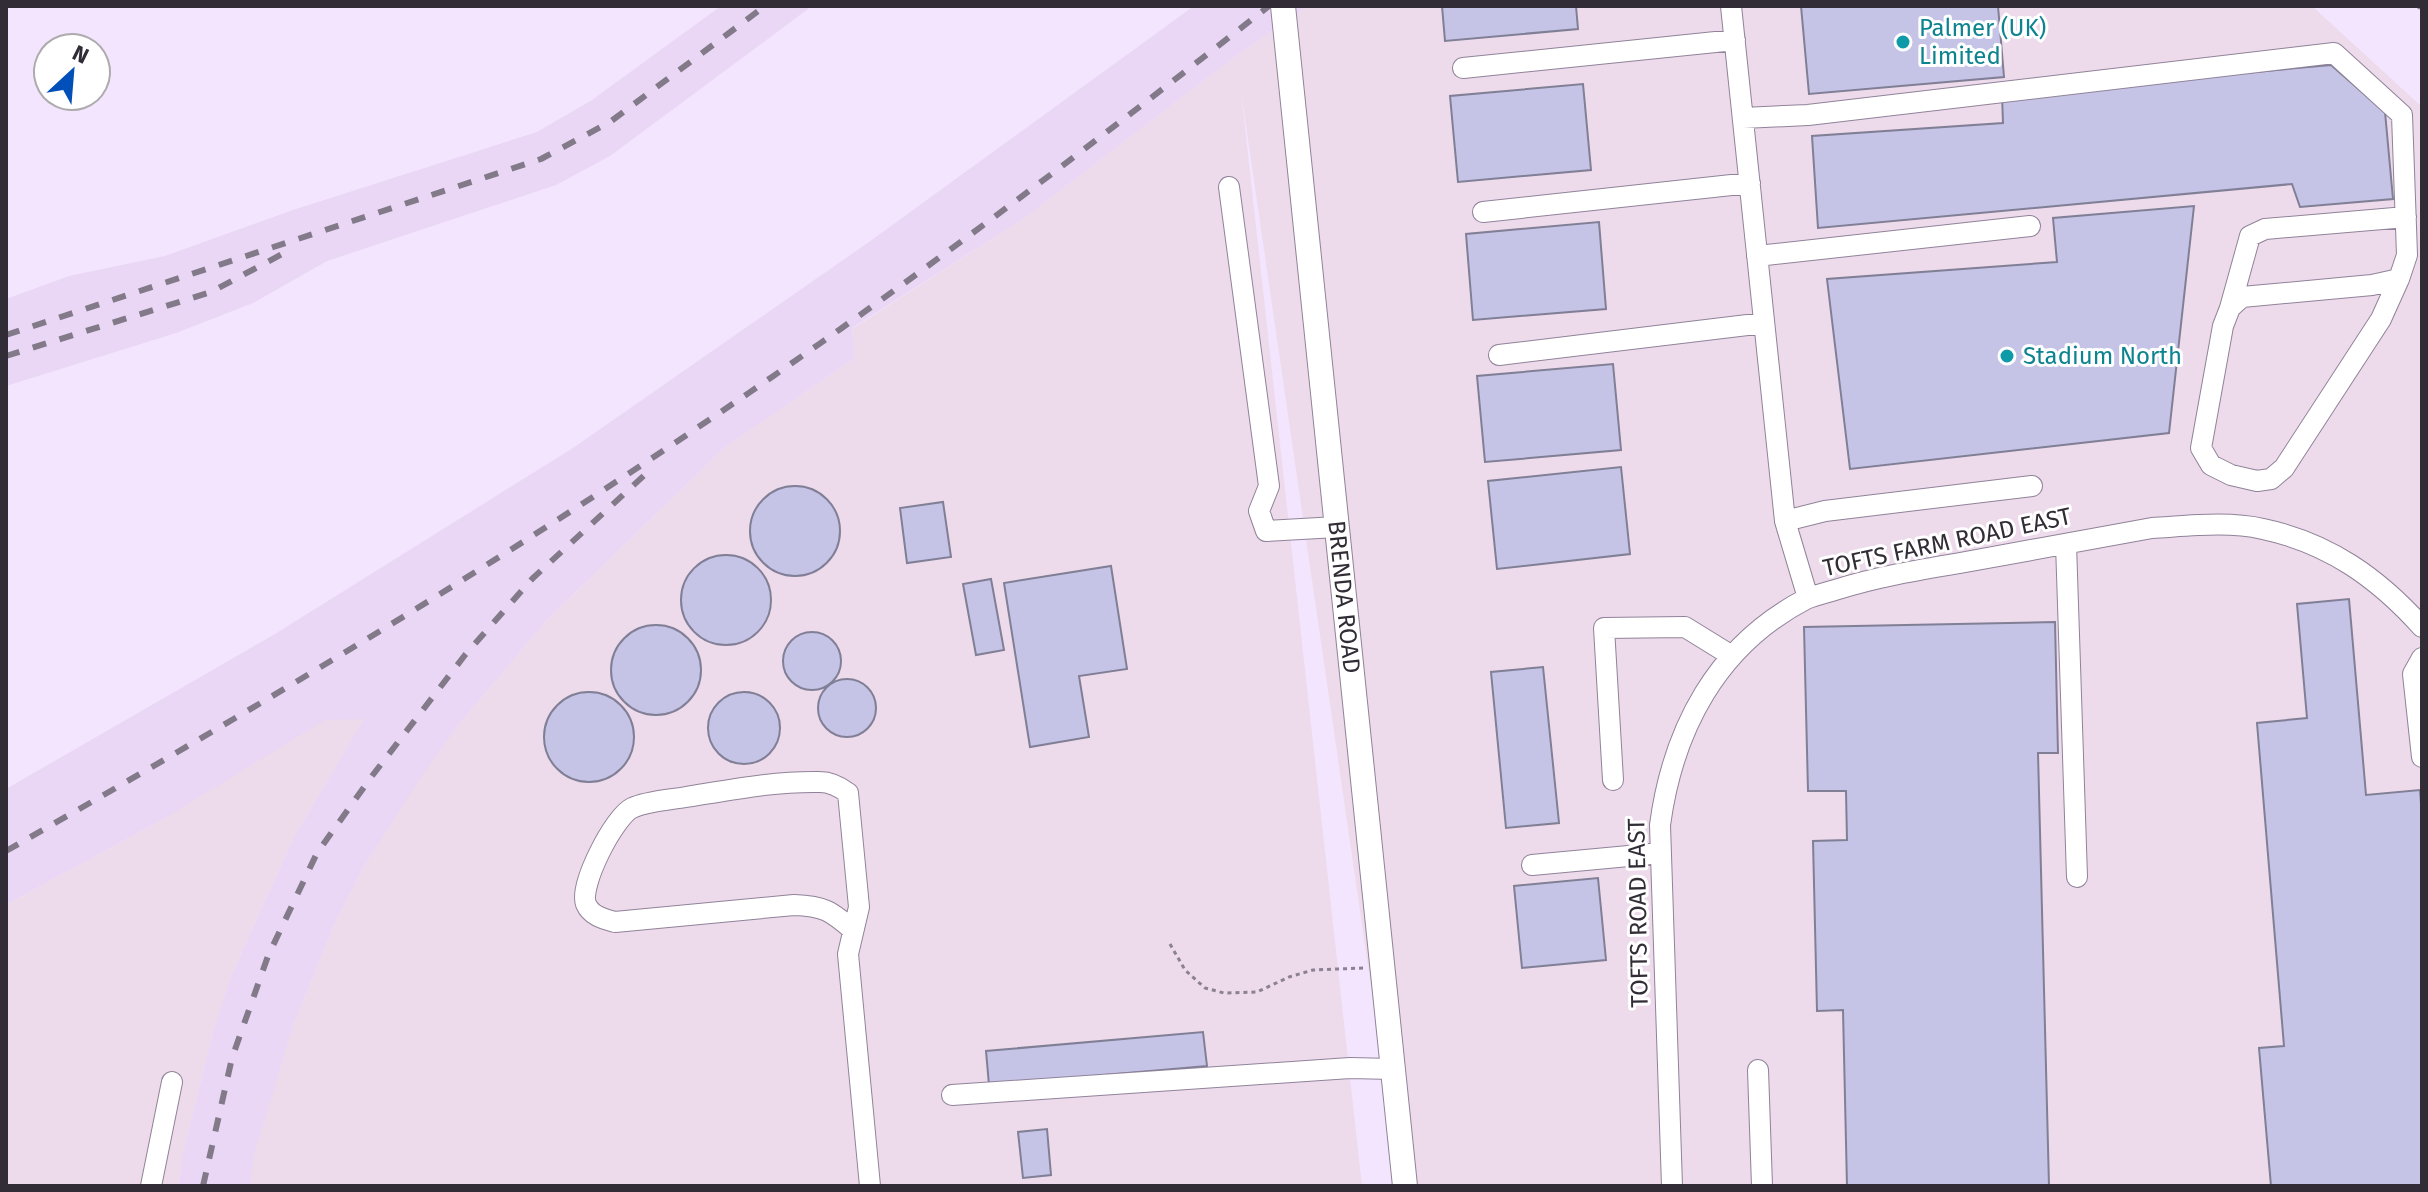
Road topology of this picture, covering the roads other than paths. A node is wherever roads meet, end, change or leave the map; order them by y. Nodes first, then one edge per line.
1 (1283, 6) edge
2 (1731, 6) edge
3 (1735, 40) junction
4 (1463, 68) dead end
5 (1743, 118) junction
6 (1750, 183) junction
7 (1229, 187) dead end
8 (1483, 212) dead end
9 (2406, 217) junction
10 (2030, 226) dead end
11 (1757, 256) junction
12 (2399, 279) junction
13 (2230, 308) junction
14 (1764, 323) junction
15 (1499, 355) dead end
16 (2032, 486) dead end
17 (1785, 521) junction
18 (1337, 527) junction
19 (2066, 544) junction
20 (1808, 598) junction
21 (2422, 627) edge
22 (1732, 656) junction
23 (2422, 658) edge
24 (2422, 757) edge
25 (1613, 780) dead end
26 (1661, 853) junction
27 (1532, 865) dead end
28 (2077, 877) dead end
29 (853, 930) junction
30 (1393, 1069) junction
31 (1758, 1070) dead end
32 (172, 1082) dead end
33 (952, 1095) dead end
34 (151, 1186) edge
35 (870, 1186) edge
36 (1405, 1186) edge
37 (1672, 1186) edge
38 (1762, 1186) edge

1 - 18 main road, BRENDA ROAD
2 - 3 street, TOFTS FARM ROAD EAST
3 - 4 street
3 - 5 street, TOFTS FARM ROAD EAST
5 - 6 street, TOFTS FARM ROAD EAST
5 - 9 street
6 - 8 street
6 - 11 street, TOFTS FARM ROAD EAST
7 - 18 street
9 - 12 street
9 - 13 street
10 - 11 street
11 - 14 street, TOFTS FARM ROAD EAST
12 - 13 street
12 - 13 street
14 - 15 street
14 - 17 street, TOFTS FARM ROAD EAST
16 - 17 street
17 - 20 street, TOFTS FARM ROAD EAST
18 - 30 main road, BRENDA ROAD
19 - 20 street, TOFTS FARM ROAD EAST
19 - 21 street, TOFTS FARM ROAD EAST
19 - 28 street
20 - 22 street, TOFTS ROAD EAST
22 - 25 street
22 - 26 street, TOFTS ROAD EAST
23 - 24 street
26 - 27 street
26 - 37 street, TOFTS ROAD EAST
29 - 29 street
29 - 35 street
30 - 33 street
30 - 36 main road, BRENDA ROAD
31 - 38 street
32 - 34 street

